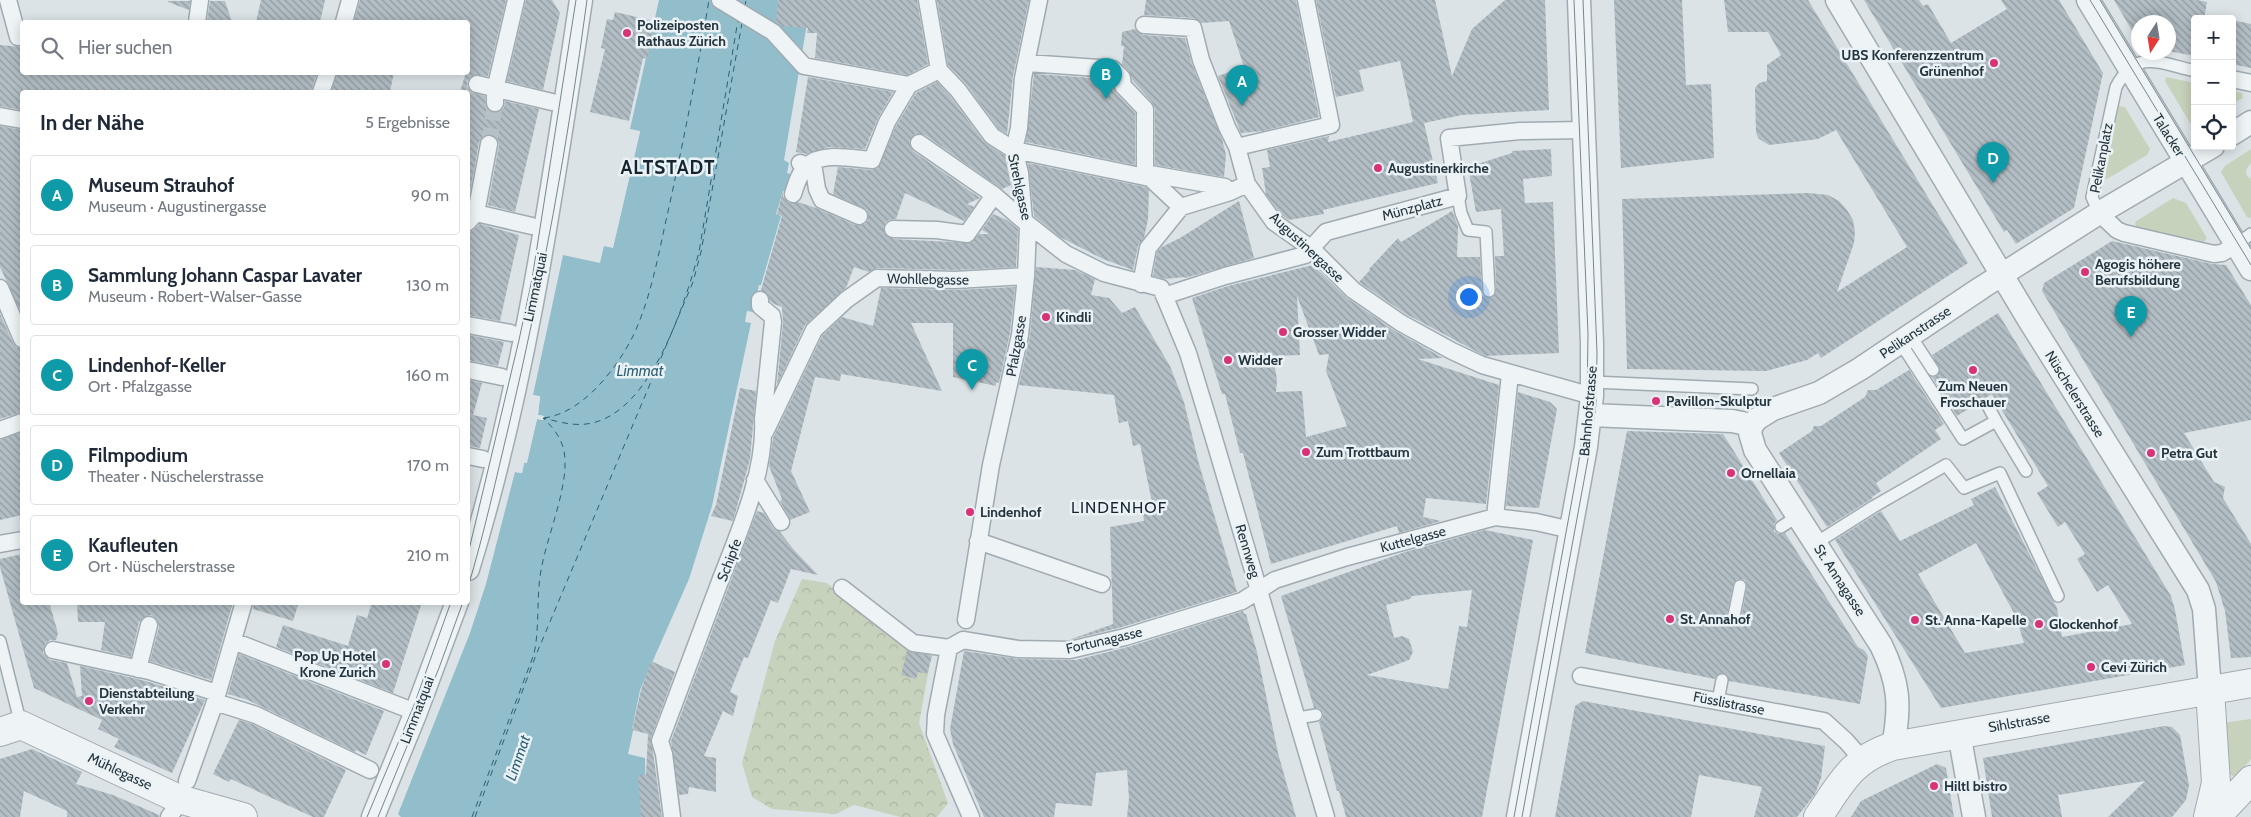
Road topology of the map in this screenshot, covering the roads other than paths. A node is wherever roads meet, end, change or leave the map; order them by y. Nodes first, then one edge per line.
1 (8, 0) edge
2 (200, 0) edge
3 (350, 0) edge
4 (516, 0) edge
5 (582, 0) edge
6 (720, 0) edge
7 (926, 0) edge
8 (1039, 0) edge
9 (1306, 0) edge
10 (1579, 0) edge
11 (1837, 0) edge
12 (2088, 0) edge
13 (197, 20) edge
14 (345, 20) edge
15 (1144, 25) dead end
16 (20, 37) edge
17 (1029, 63) junction
18 (2129, 68) junction
19 (939, 70) junction
20 (2191, 70) edge
21 (327, 75) edge
22 (2236, 80) edge
23 (2251, 83) edge
24 (477, 84) dead end
25 (909, 84) junction
26 (322, 90) edge
27 (495, 96) junction
28 (552, 102) dead end
29 (0, 116) edge
30 (20, 120) edge
31 (2251, 122) edge
32 (1584, 130) junction
33 (2236, 131) edge
34 (920, 143) dead end
35 (489, 144) tunnel mouth
36 (1237, 147) junction
37 (1014, 150) junction
38 (2207, 150) edge
39 (2187, 163) junction
40 (803, 164) junction
41 (1148, 177) junction
42 (1247, 184) junction
43 (1230, 192) junction
44 (793, 194) dead end
45 (994, 195) junction
46 (1458, 196) junction
47 (1180, 207) junction
48 (2099, 213) junction
49 (859, 216) dead end
50 (472, 218) edge
51 (1026, 224) junction
52 (539, 228) junction
53 (893, 229) dead end
54 (2244, 240) edge
55 (1308, 252) junction
56 (2251, 269) edge
57 (2001, 274) junction
58 (1026, 276) junction
59 (1141, 284) junction
60 (0, 288) edge
61 (1489, 291) dead end
62 (1163, 292) junction
63 (760, 300) dead end
64 (470, 325) edge
65 (20, 333) edge
66 (511, 333) dead end
67 (1905, 338) junction
68 (470, 370) edge
69 (1933, 370) dead end
70 (1510, 374) junction
71 (509, 379) junction
72 (1752, 388) dead end
73 (1592, 398) junction
74 (1988, 406) dead end
75 (1996, 421) junction
76 (20, 423) edge
77 (1752, 425) junction
78 (0, 430) edge
79 (764, 434) junction
80 (482, 459) edge
81 (2026, 471) dead end
82 (755, 480) junction
83 (1495, 517) junction
84 (780, 522) dead end
85 (1571, 530) junction
86 (20, 540) edge
87 (978, 541) junction
88 (1816, 543) junction
89 (0, 544) edge
90 (470, 549) edge
91 (1102, 584) dead end
92 (1740, 586) dead end
93 (842, 588) dead end
94 (1259, 589) junction
95 (2058, 596) dead end
96 (243, 605) edge
97 (456, 605) edge
98 (1734, 616) dead end
99 (148, 625) dead end
100 (964, 630) junction
101 (0, 641) edge
102 (232, 641) junction
103 (949, 648) junction
104 (53, 650) dead end
105 (138, 669) junction
106 (1581, 676) dead end
107 (1722, 680) dead end
108 (2251, 683) edge
109 (2210, 690) junction
110 (216, 697) junction
111 (1718, 701) junction
112 (405, 708) dead end
113 (1316, 715) dead end
114 (1298, 718) junction
115 (10, 728) edge
116 (1959, 732) junction
117 (1893, 746) junction
118 (1862, 759) junction
119 (370, 770) dead end
120 (2251, 780) edge
121 (187, 781) dead end
122 (243, 817) edge
123 (373, 817) edge
124 (672, 817) edge
125 (972, 817) edge
126 (1326, 817) edge
127 (1518, 817) edge
128 (1818, 817) edge
129 (1974, 817) edge
130 (2208, 817) edge
131 (2216, 817) edge

1 - 16 street
2 - 13 street
3 - 14 street
4 - 27 street
5 - 52 street, Limmatquai
6 - 25 street
7 - 19 street
8 - 17 street
9 - 36 street
10 - 32 street, Bahnhofstrasse
11 - 57 street, Nüschelerstrasse
12 - 18 street, Talacker
15 - 36 street, Augustinergasse
17 - 37 street
17 - 41 street
18 - 20 lane
18 - 39 street, Talacker
18 - 48 lane, Pelikanplatz
19 - 25 street
19 - 37 street, Strehlgasse
21 - 26 street
22 - 23 street
24 - 27 street
25 - 40 street
27 - 28 street
29 - 30 street
31 - 33 street
32 - 46 street, Münzplatz
32 - 73 street, Bahnhofstrasse
34 - 45 street
35 - 50 street
36 - 42 street, Augustinergasse
37 - 41 street
37 - 51 street, Strehlgasse
38 - 39 street, Pelikanstrasse
39 - 48 street, Pelikanstrasse
39 - 54 street, Talacker
40 - 44 street
40 - 49 street
41 - 43 street
41 - 47 street
42 - 43 street
42 - 55 street, Augustinergasse
43 - 47 street
45 - 51 street
45 - 53 street
46 - 55 street, Münzplatz
46 - 61 lane
47 - 59 street
48 - 54 street, Pelikanplatz
48 - 57 street, Pelikanstrasse
50 - 52 street
51 - 58 street, Pfalzgasse
51 - 59 street, Strehlgasse
52 - 71 street, Limmatquai
54 - 56 street, Talacker
55 - 62 street
55 - 70 street, Augustinergasse
57 - 67 street, Pelikanstrasse
57 - 109 street, Nüschelerstrasse
58 - 79 street, Wohllebgasse
58 - 87 street, Pfalzgasse
59 - 62 street, Strehlgasse
60 - 65 street
62 - 94 street, Rennweg
63 - 79 street, Schipfe
64 - 66 street
67 - 69 lane
67 - 75 lane
67 - 77 street, Pelikanstrasse
68 - 71 street
70 - 73 street, Augustinergasse
70 - 83 street
71 - 80 street, Limmatquai
72 - 73 lane
73 - 77 street
73 - 85 street, Bahnhofstrasse
74 - 75 lane
75 - 81 lane
76 - 78 street
77 - 88 street, St. Annagasse
79 - 82 street, Schipfe
80 - 90 street, Limmatquai
82 - 84 street
82 - 124 street, Schipfe
83 - 85 street, Kuttelgasse
83 - 94 street, Kuttelgasse
85 - 127 street, Bahnhofstrasse
86 - 89 street
87 - 91 street
87 - 100 street
88 - 95 lane
88 - 117 street, St. Annagasse
92 - 98 lane
93 - 103 street
94 - 100 street, Fortunagasse
94 - 114 street, Rennweg
96 - 102 street
97 - 123 street, Limmatquai
99 - 105 street
100 - 103 street
101 - 115 lane
102 - 110 street
102 - 112 street
103 - 125 street
104 - 105 street
105 - 110 street
106 - 111 street, Füsslistrasse
107 - 111 lane
108 - 109 street, Sihlstrasse
109 - 116 street, Sihlstrasse
109 - 130 street, Nüschelerstrasse
110 - 119 street
110 - 121 street
111 - 118 street, Füsslistrasse
113 - 114 lane
114 - 126 street, Rennweg
115 - 122 street, Mühlegasse
116 - 117 street, Sihlstrasse
116 - 129 street
117 - 118 street, Sihlstrasse
118 - 128 street, Sihlstrasse
120 - 131 street

